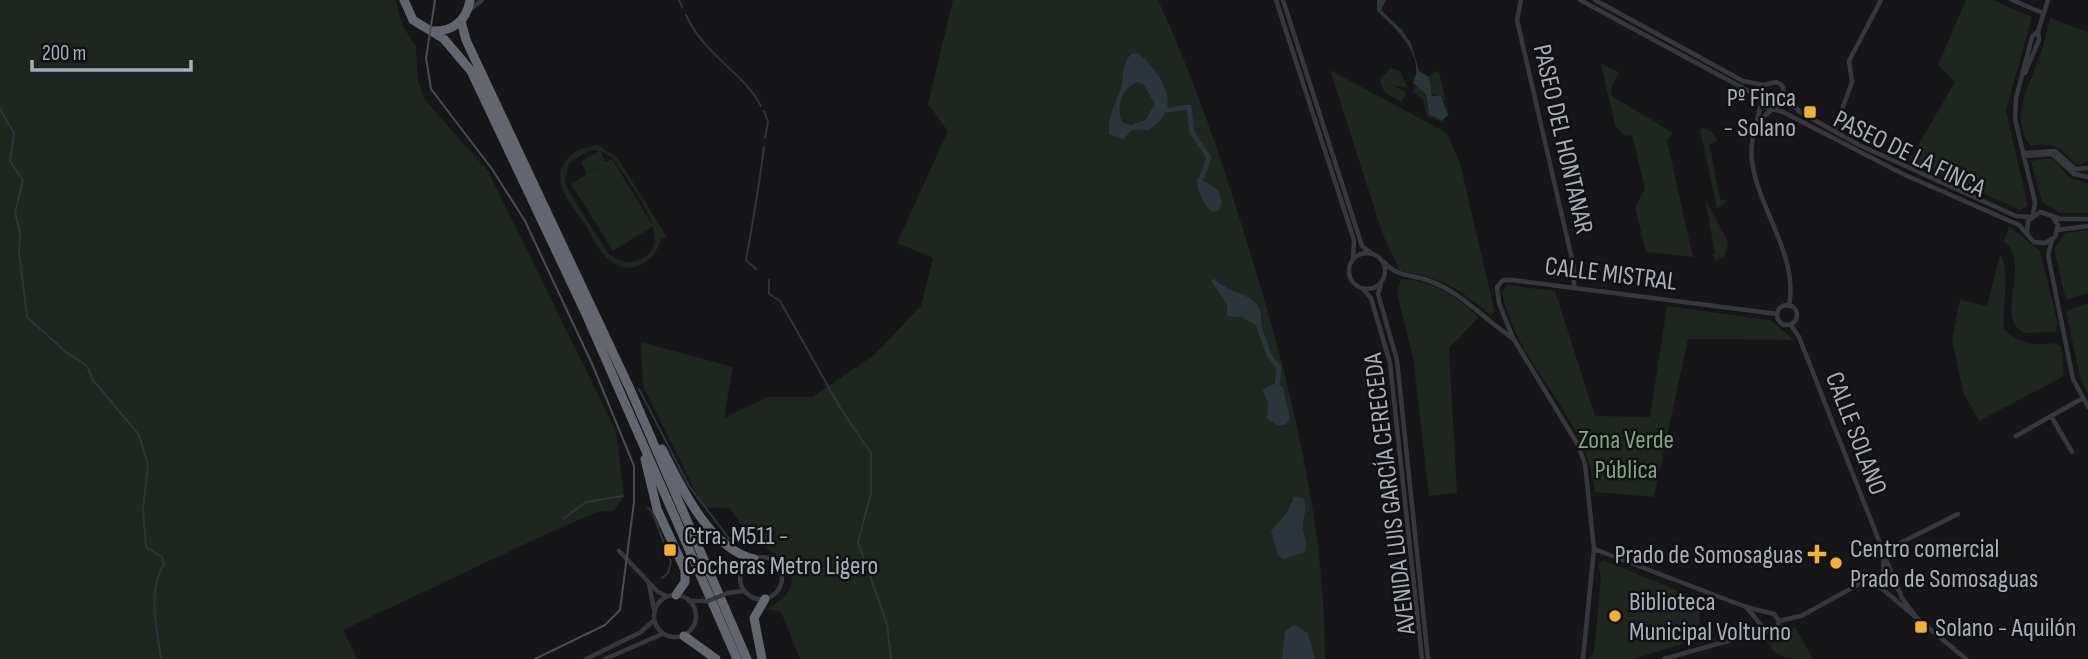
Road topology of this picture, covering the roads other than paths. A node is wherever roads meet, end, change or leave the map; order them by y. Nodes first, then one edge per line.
1 (404, 0) edge
2 (470, 0) edge
3 (482, 0) edge
4 (1276, 0) edge
5 (1283, 0) edge
6 (1521, 0) edge
7 (1580, 0) edge
8 (1595, 0) edge
9 (1881, 0) edge
10 (2012, 0) edge
11 (2048, 0) edge
12 (467, 11) junction
13 (2044, 13) junction
14 (461, 21) junction
15 (432, 30) junction
16 (1764, 85) junction
17 (1786, 98) junction
18 (1760, 101) junction
19 (1773, 108) junction
20 (1756, 124) junction
21 (1834, 131) junction
22 (2023, 155) junction
23 (2088, 168) edge
24 (2088, 177) edge
25 (2035, 202) junction
26 (2044, 212) junction
27 (2031, 216) junction
28 (2052, 216) junction
29 (2088, 219) edge
30 (2088, 226) edge
31 (2058, 230) junction
32 (2027, 234) junction
33 (2052, 240) junction
34 (2037, 243) junction
35 (1371, 253) junction
36 (2048, 255) junction
37 (1353, 259) junction
38 (1384, 262) junction
39 (1397, 275) junction
40 (1382, 283) junction
41 (1574, 288) junction
42 (1363, 289) junction
43 (1789, 306) junction
44 (1777, 314) junction
45 (1791, 324) junction
46 (1513, 338) junction
47 (630, 388) junction
48 (2083, 398) junction
49 (2088, 407) edge
50 (2051, 416) junction
51 (637, 430) junction
52 (2017, 436) dead end
53 (2072, 452) dead end
54 (1958, 514) dead end
55 (1594, 549) junction
56 (619, 551) dead end
57 (1883, 554) junction
58 (754, 559) junction
59 (1882, 576) junction
60 (741, 582) junction
61 (1895, 582) junction
62 (649, 583) junction
63 (1861, 583) junction
64 (1884, 590) junction
65 (745, 591) junction
66 (728, 593) junction
67 (672, 596) junction
68 (765, 599) junction
69 (689, 601) junction
70 (708, 601) junction
71 (1746, 607) junction
72 (654, 610) junction
73 (1768, 613) junction
74 (696, 614) junction
75 (1917, 618) junction
76 (654, 620) junction
77 (1779, 621) junction
78 (1761, 627) junction
79 (663, 634) junction
80 (684, 636) junction
81 (586, 659) edge
82 (605, 659) edge
83 (716, 659) edge
84 (737, 659) edge
85 (747, 659) edge
86 (762, 659) edge
87 (1422, 659) edge
88 (1428, 659) edge
89 (1583, 659) edge
90 (1664, 659) edge
91 (1966, 659) edge

1 - 15 highway
2 - 12 highway
3 - 12 street
4 - 37 street
5 - 35 street
6 - 41 street, PASEO DEL HONTANAR
7 - 18 street
8 - 16 street
9 - 21 street, PASEO DE LA FINCA
10 - 13 street
11 - 13 street
12 - 14 highway
13 - 22 street
14 - 15 highway
14 - 47 highway
15 - 51 highway
16 - 17 street
16 - 18 street
17 - 19 street
17 - 21 street, PASEO DE LA FINCA
18 - 19 street
18 - 20 street
19 - 20 street
19 - 32 street, PASEO DE LA FINCA
20 - 43 street
21 - 27 street, PASEO DE LA FINCA
22 - 23 street
22 - 24 street
22 - 25 street
25 - 26 street
25 - 27 street
26 - 27 street
26 - 28 street
27 - 32 street
28 - 29 street
28 - 31 street
30 - 31 street
31 - 33 street
32 - 34 street
33 - 34 street
33 - 36 street
34 - 36 street
35 - 37 street
35 - 38 street
36 - 48 street
37 - 42 street
38 - 39 street
38 - 40 street
39 - 40 street
39 - 46 street
40 - 42 street
40 - 88 street, AVENIDA LUIS GARCÍA CERECEDA
41 - 44 street, CALLE MISTRAL
41 - 46 street, CALLE MISTRAL
42 - 87 street, AVENIDA LUIS GARCÍA CERECEDA
43 - 44 street
43 - 45 street
44 - 45 street
45 - 57 street, CALLE SOLANO
46 - 55 street
47 - 58 highway
47 - 85 highway
48 - 49 street
48 - 50 street
50 - 52 street
50 - 53 street
51 - 67 highway
51 - 84 highway
54 - 57 street
55 - 71 street
55 - 89 street
56 - 62 street
57 - 59 street, CALLE SOLANO
57 - 61 street, CALLE SOLANO
58 - 60 street
58 - 68 street
59 - 61 street
59 - 63 street
59 - 64 street, CALLE SOLANO
60 - 65 street
60 - 66 street
61 - 64 street
61 - 75 street, CALLE SOLANO
62 - 67 street
62 - 72 street
63 - 64 street
63 - 77 street
64 - 75 street, CALLE SOLANO
65 - 66 street
65 - 68 street
66 - 70 street, bridge
67 - 69 street
67 - 72 street
68 - 86 highway
69 - 70 street
69 - 74 street
70 - 74 street
71 - 73 street
71 - 78 street
72 - 76 street
73 - 77 street
73 - 78 street
74 - 80 street
75 - 91 street, CALLE SOLANO
76 - 79 street
76 - 81 street
77 - 78 street
78 - 90 street
79 - 80 street
79 - 82 street
80 - 83 highway

